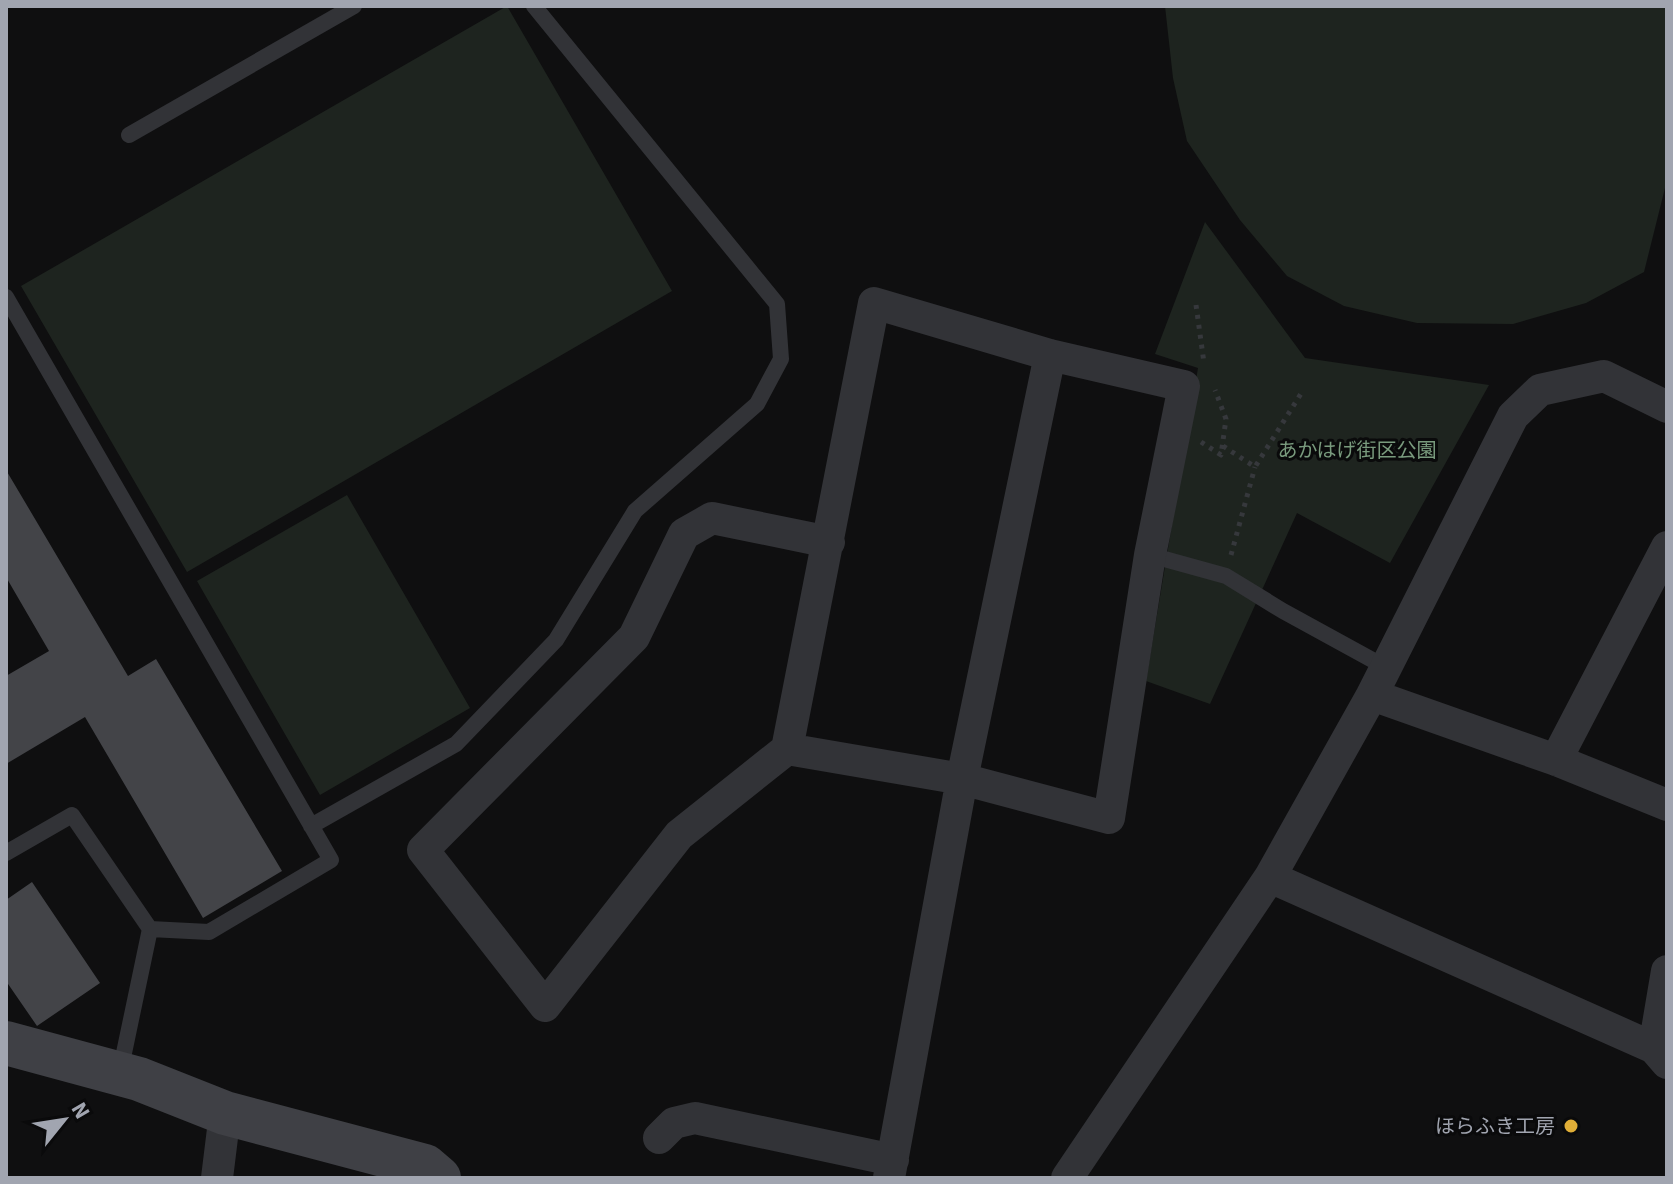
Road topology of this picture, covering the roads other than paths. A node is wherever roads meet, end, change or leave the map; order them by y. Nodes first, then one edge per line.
1 (354, 6) edge
2 (534, 6) edge
3 (129, 135) dead end
4 (6, 297) edge
5 (1050, 355) junction
6 (1667, 407) edge
7 (829, 542) junction
8 (1667, 547) edge
9 (1150, 555) junction
10 (1380, 682) junction
11 (787, 749) junction
12 (1556, 760) junction
13 (962, 779) junction
14 (1667, 805) edge
15 (311, 826) junction
16 (6, 853) edge
17 (1270, 877) junction
18 (150, 929) junction
19 (1667, 971) edge
20 (6, 1043) edge
21 (1660, 1056) edge
22 (120, 1074) junction
23 (225, 1113) junction
24 (659, 1138) dead end
25 (891, 1169) edge
26 (217, 1178) edge
27 (439, 1178) edge
28 (1067, 1178) edge

1 - 3 lane
2 - 15 lane
4 - 15 lane
5 - 7 street
5 - 9 street
5 - 13 street
6 - 10 street
7 - 11 street
7 - 11 street
8 - 12 street
9 - 10 lane
9 - 13 street
10 - 12 street
10 - 17 street
11 - 13 street
12 - 14 street
13 - 25 street
15 - 18 lane
16 - 18 lane
17 - 21 street
17 - 28 street
18 - 22 lane
19 - 21 street
20 - 22 street
22 - 23 street
23 - 26 street
23 - 27 street
24 - 25 street

